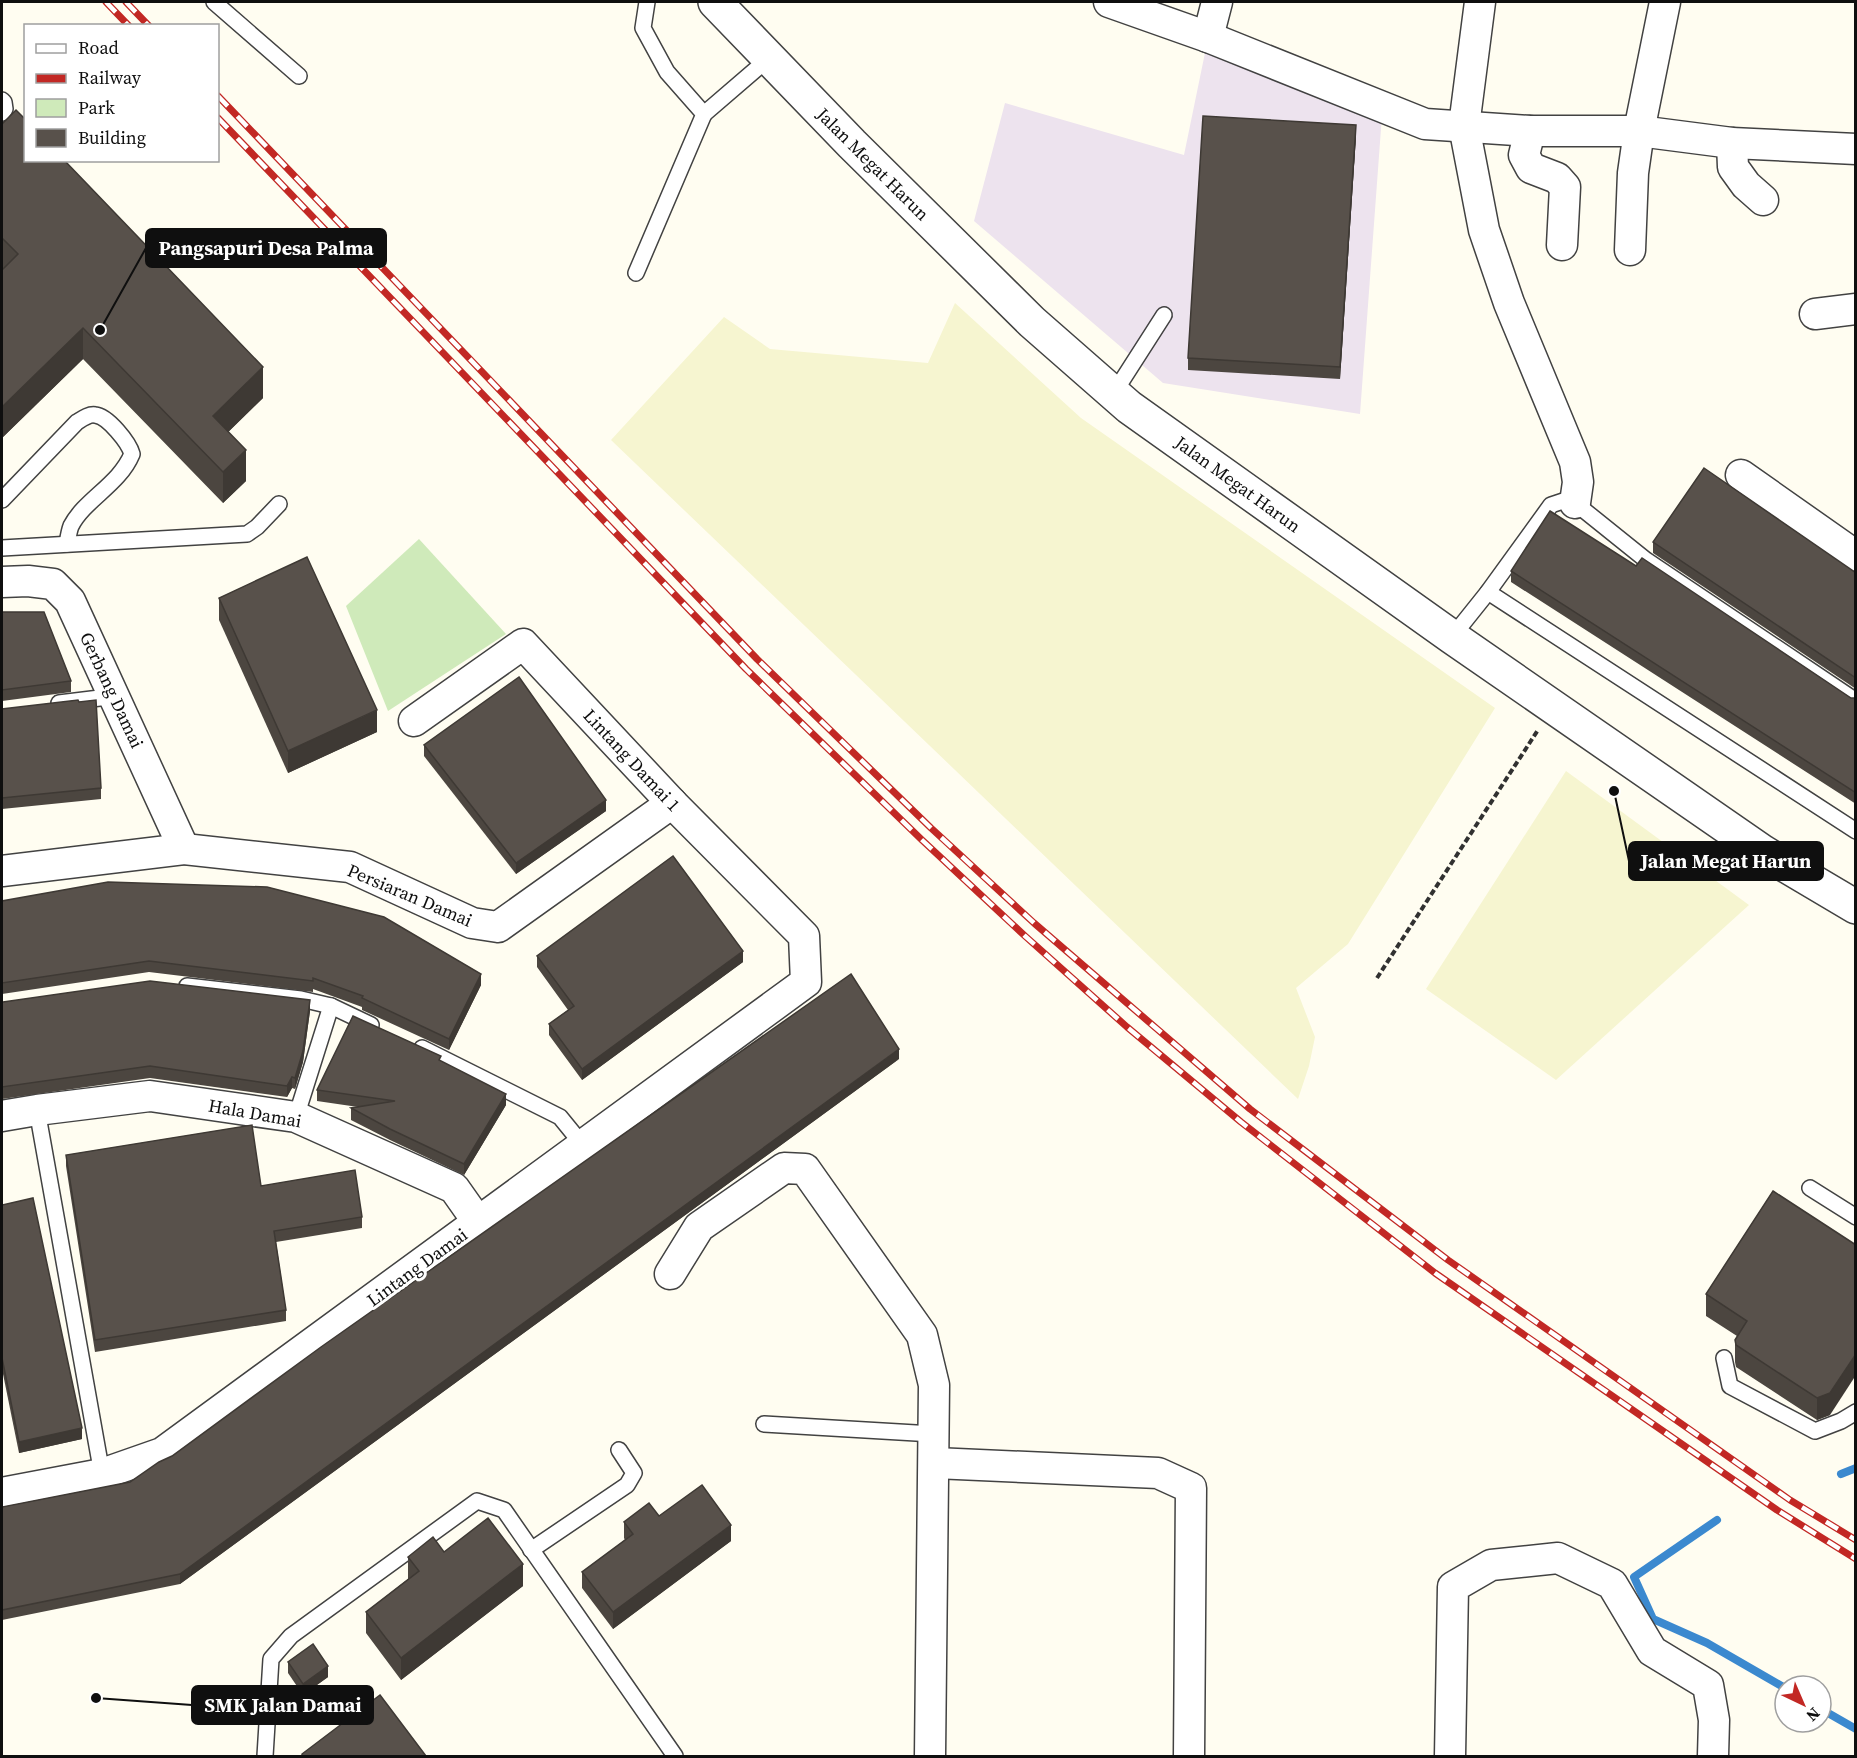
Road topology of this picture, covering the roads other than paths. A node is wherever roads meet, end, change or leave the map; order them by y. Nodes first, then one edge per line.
1 (214, 2) edge
2 (647, 2) edge
3 (715, 2) edge
4 (1109, 2) edge
5 (1217, 2) edge
6 (1480, 2) edge
7 (1665, 2) edge
8 (1208, 37) junction
9 (770, 58) junction
10 (299, 76) dead end
11 (2, 100) edge
12 (2, 114) edge
13 (704, 114) junction
14 (1464, 126) junction
15 (1530, 130) junction
16 (1638, 131) junction
17 (1732, 143) junction
18 (1856, 149) edge
19 (1763, 200) dead end
20 (1562, 244) dead end
21 (1630, 250) dead end
22 (636, 273) dead end
23 (1856, 309) edge
24 (1815, 314) dead end
25 (1164, 315) dead end
26 (1114, 393) junction
27 (1741, 476) dead end
28 (2, 500) edge
29 (1575, 502) junction
30 (279, 504) dead end
31 (67, 544) junction
32 (2, 548) edge
33 (1856, 556) edge
34 (2, 582) edge
35 (1488, 591) junction
36 (1452, 638) junction
37 (116, 696) junction
38 (1856, 701) edge
39 (47, 705) edge
40 (414, 721) dead end
41 (672, 803) junction
42 (1856, 831) edge
43 (184, 849) junction
44 (2, 872) edge
45 (1856, 907) edge
46 (806, 982) joint
47 (173, 984) edge
48 (331, 1006) junction
49 (385, 1031) edge
50 (407, 1041) edge
51 (38, 1110) junction
52 (2, 1116) edge
53 (296, 1117) junction
54 (582, 1144) junction
55 (1810, 1188) dead end
56 (1856, 1217) edge
57 (478, 1222) junction
58 (670, 1274) dead end
59 (1724, 1358) dead end
60 (1856, 1412) edge
61 (764, 1424) dead end
62 (933, 1434) junction
63 (619, 1450) dead end
64 (935, 1463) junction
65 (102, 1474) junction
66 (2, 1492) edge
67 (531, 1550) junction
68 (265, 1756) edge
69 (675, 1756) edge
70 (930, 1756) edge
71 (1189, 1756) edge
72 (1450, 1756) edge
73 (1713, 1756) edge

1 - 10 lane
2 - 13 lane
3 - 9 street, Jalan Megat Harun
4 - 8 street
5 - 8 street
6 - 14 street
7 - 16 street
8 - 14 street
9 - 13 lane
9 - 26 street, Jalan Megat Harun
11 - 12 lane
13 - 22 lane
14 - 15 street
14 - 29 street
15 - 16 street
15 - 20 street
16 - 17 street
16 - 21 street
17 - 18 street
17 - 19 street
23 - 24 street
25 - 26 lane
26 - 36 street, Jalan Megat Harun
27 - 33 street
28 - 31 lane
29 - 35 lane
29 - 38 lane
30 - 31 lane
31 - 32 lane
34 - 37 street, Gerbang Damai
35 - 36 lane
35 - 42 lane
36 - 45 street, Jalan Megat Harun
37 - 39 lane
37 - 43 street, Gerbang Damai
40 - 41 street, Lintang Damai 1
41 - 43 street, Persiaran Damai
41 - 46 street, Lintang Damai 1
43 - 44 street, Persiaran Damai
46 - 54 street, Lintang Damai
47 - 48 lane
48 - 49 lane
48 - 53 lane
50 - 54 lane
51 - 52 street, Hala Damai
51 - 53 street, Hala Damai
51 - 65 lane
53 - 57 street, Hala Damai
54 - 57 street, Lintang Damai
55 - 56 lane
57 - 65 street, Lintang Damai
58 - 62 street
59 - 60 lane
61 - 62 lane
62 - 64 street
63 - 67 lane
64 - 70 street
64 - 71 street
65 - 66 street, Lintang Damai
67 - 68 lane
67 - 69 lane
72 - 73 street

